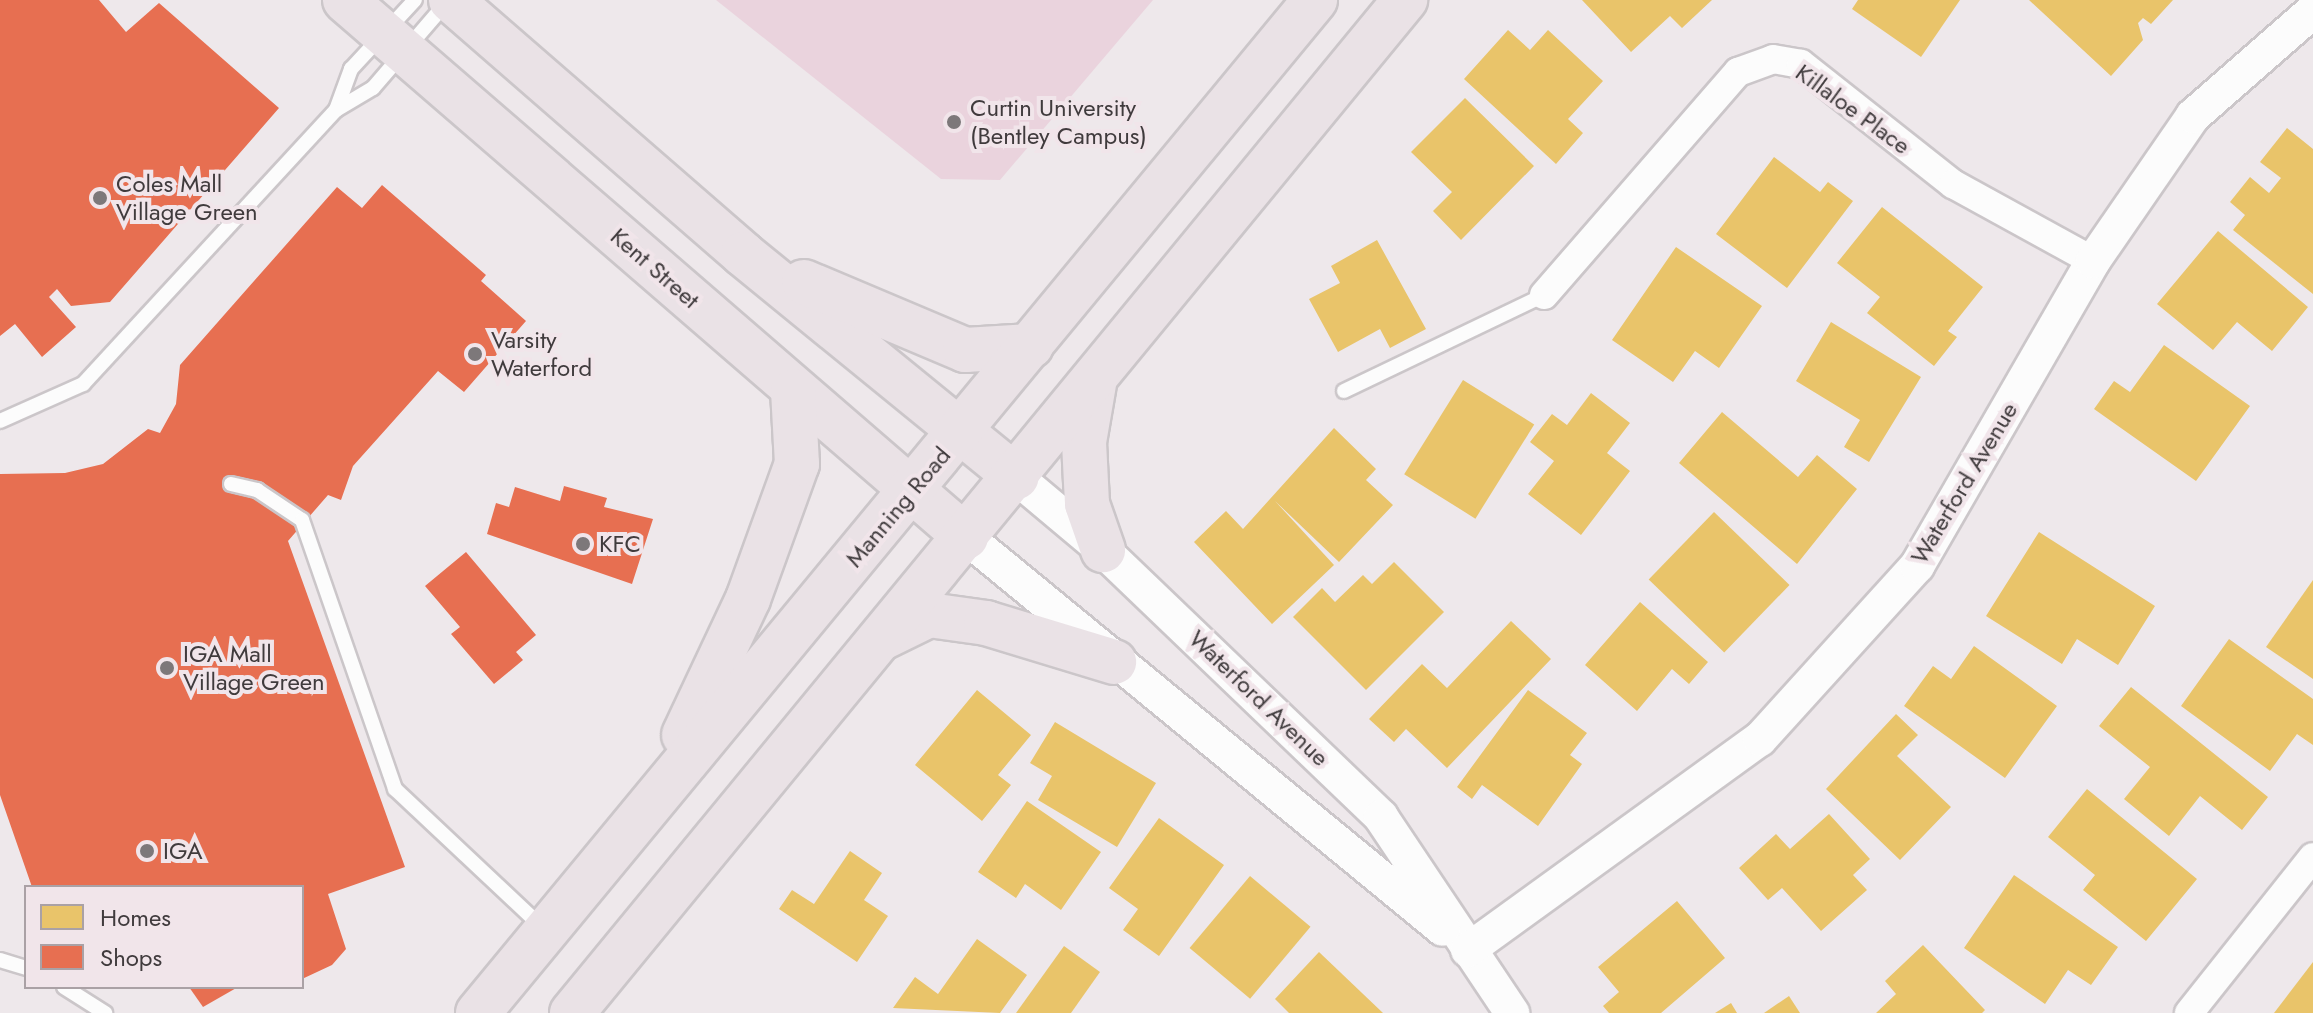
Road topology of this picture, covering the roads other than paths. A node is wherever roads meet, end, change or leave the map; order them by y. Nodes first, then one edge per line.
1 (345, 0) edge
2 (415, 0) edge
3 (450, 0) edge
4 (1315, 0) edge
5 (1405, 0) edge
6 (2313, 11) edge
7 (394, 43) junction
8 (336, 110) junction
9 (743, 254) junction
10 (2093, 261) junction
11 (1544, 295) joint
12 (1031, 346) junction
13 (1096, 374) junction
14 (793, 391) junction
15 (1344, 391) dead end
16 (0, 421) edge
17 (962, 431) junction
18 (1016, 477) junction
19 (231, 484) dead end
20 (911, 491) junction
21 (966, 537) junction
22 (1103, 550) junction
23 (881, 639) junction
24 (1114, 662) junction
25 (661, 785) junction
26 (2313, 857) edge
27 (547, 931) junction
28 (1468, 950) junction
29 (0, 960) edge
30 (24, 967) edge
31 (67, 989) edge
32 (105, 1013) edge
33 (478, 1013) edge
34 (572, 1013) edge
35 (1512, 1013) edge
36 (2189, 1013) edge

1 - 7 main road, Kent Street
2 - 7 lane
3 - 7 lane
3 - 9 main road
4 - 12 main road, Manning Road
5 - 13 main road
6 - 10 street, Waterford Avenue
7 - 8 lane
7 - 8 lane
7 - 14 main road, Kent Street
8 - 16 lane
9 - 12 main road
9 - 17 main road
10 - 11 street, Killaloe Place
10 - 28 street, Waterford Avenue
11 - 15 lane
12 - 17 main road, Manning Road
13 - 18 main road
13 - 22 main road
14 - 20 main road, Kent Street
14 - 25 main road
17 - 18 main road
17 - 20 main road, Manning Road
18 - 21 main road
18 - 22 street, Waterford Avenue
19 - 27 lane
20 - 21 main road, Kent Street
20 - 25 main road, Manning Road
21 - 23 main road
21 - 24 street, Waterford Avenue
22 - 28 street, Waterford Avenue
23 - 24 main road
23 - 34 main road
24 - 28 street, Waterford Avenue
25 - 27 main road, Manning Road
26 - 36 street
27 - 33 main road, Manning Road
28 - 35 street, Waterford Avenue
29 - 30 lane
31 - 32 lane

